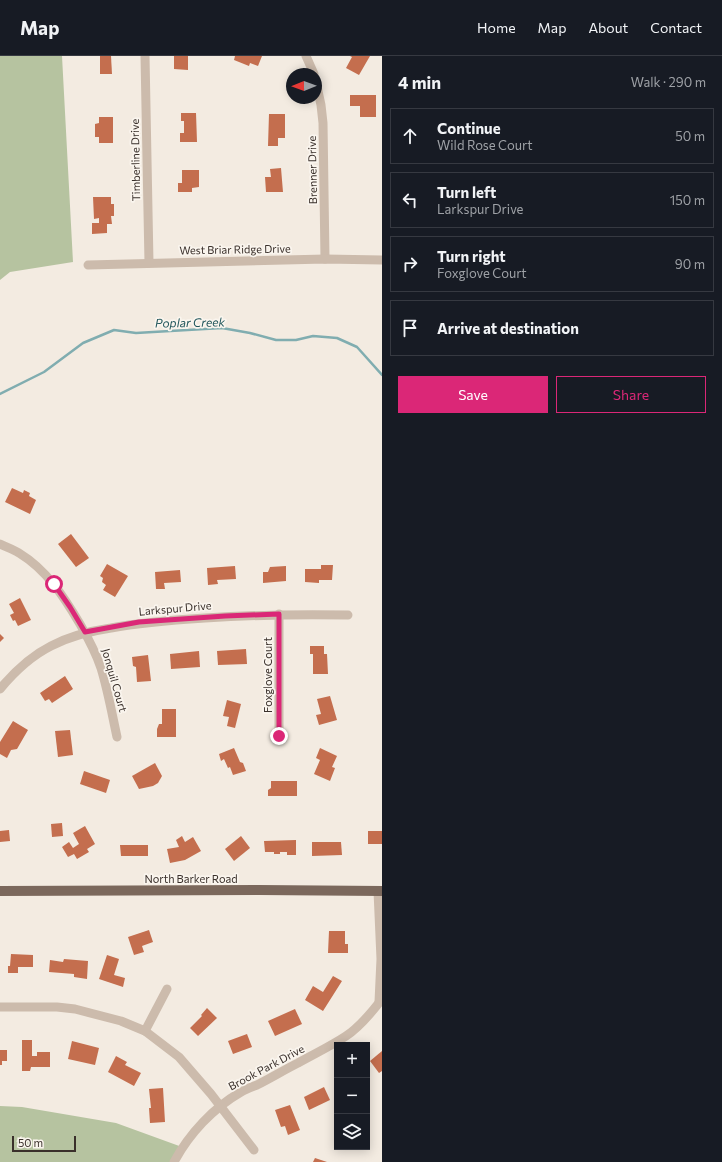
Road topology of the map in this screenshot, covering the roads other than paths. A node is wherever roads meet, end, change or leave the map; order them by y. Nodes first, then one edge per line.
1 (145, 56) edge
2 (306, 56) edge
3 (312, 68) edge
4 (321, 104) edge
5 (325, 259) junction
6 (382, 260) edge
7 (149, 263) junction
8 (88, 265) dead end
9 (0, 544) edge
10 (279, 614) junction
11 (348, 615) dead end
12 (85, 632) junction
13 (0, 688) edge
14 (279, 736) dead end
15 (117, 737) dead end
16 (0, 891) edge
17 (380, 891) edge
18 (167, 989) dead end
19 (381, 1002) edge
20 (0, 1007) edge
21 (145, 1030) junction
22 (220, 1106) junction
23 (254, 1150) dead end
24 (174, 1162) edge

1 - 7 street, Timberline Drive
2 - 3 street
4 - 5 street, Brenner Drive
5 - 6 street, West Briar Ridge Drive
5 - 7 street, West Briar Ridge Drive
7 - 8 street, West Briar Ridge Drive
9 - 12 street, Jonquil Court
10 - 11 street, Larkspur Drive
10 - 12 street, Larkspur Drive
10 - 14 street, Foxglove Court
12 - 13 street, Larkspur Drive
12 - 15 street, Jonquil Court
16 - 17 main road, North Barker Road
17 - 19 street, Brook Park Drive
18 - 21 street
19 - 22 street, Brook Park Drive
20 - 21 street
21 - 22 street
22 - 23 street
22 - 24 street, Brook Park Drive

